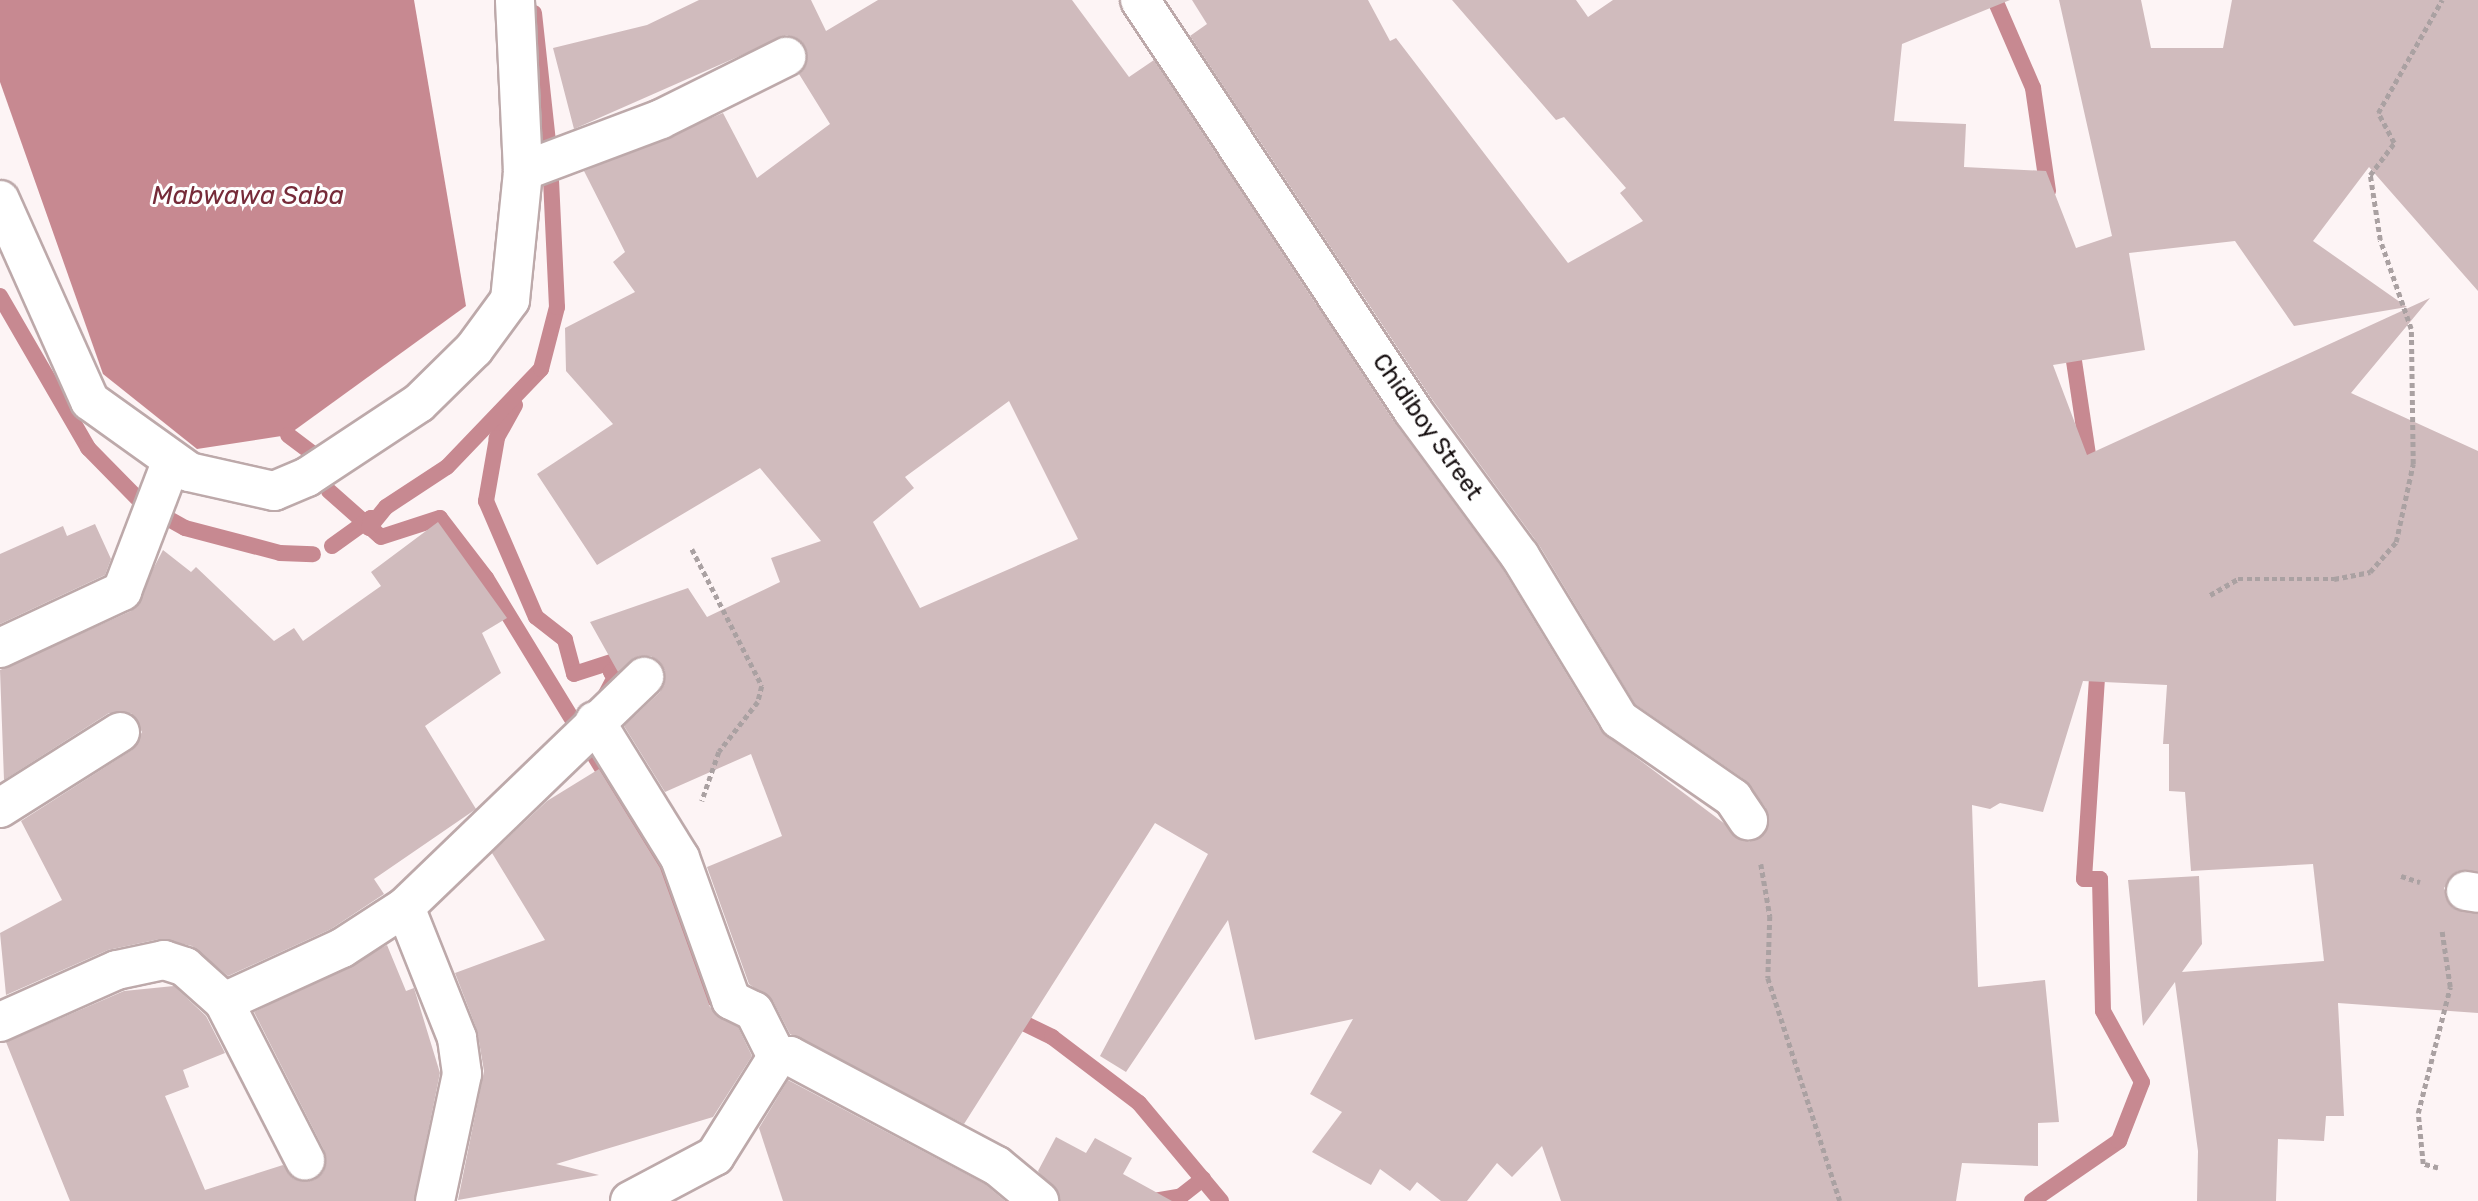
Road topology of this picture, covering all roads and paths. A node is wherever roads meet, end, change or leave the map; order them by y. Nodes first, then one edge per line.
1 (515, 0) edge
2 (1140, 0) edge
3 (2442, 0) edge
4 (786, 57) dead end
5 (523, 171) junction
6 (0, 200) edge
7 (171, 463) junction
8 (692, 549) dead end
9 (2210, 595) dead end
10 (0, 648) edge
11 (643, 677) dead end
12 (595, 721) junction
13 (120, 732) dead end
14 (0, 808) edge
15 (1748, 820) joint
16 (680, 858) junction
17 (2401, 876) dead end
18 (2459, 890) edge
19 (405, 907) junction
20 (2442, 922) dead end
21 (223, 1002) junction
22 (0, 1022) edge
23 (777, 1058) junction
24 (305, 1160) dead end
25 (2438, 1168) dead end
26 (435, 1201) edge
27 (630, 1201) edge
28 (1040, 1201) edge
29 (1840, 1201) edge

1 - 5 street
2 - 15 street, Chidiboy Street
3 - 9 path
4 - 5 street
5 - 7 street
6 - 7 street
7 - 10 street
8 - 16 path
11 - 12 street
12 - 16 street
12 - 19 street
13 - 14 street
15 - 29 path
16 - 23 street
17 - 18 path
19 - 21 street
19 - 26 street
20 - 25 path
21 - 22 street
21 - 24 street
23 - 27 street
23 - 28 street

